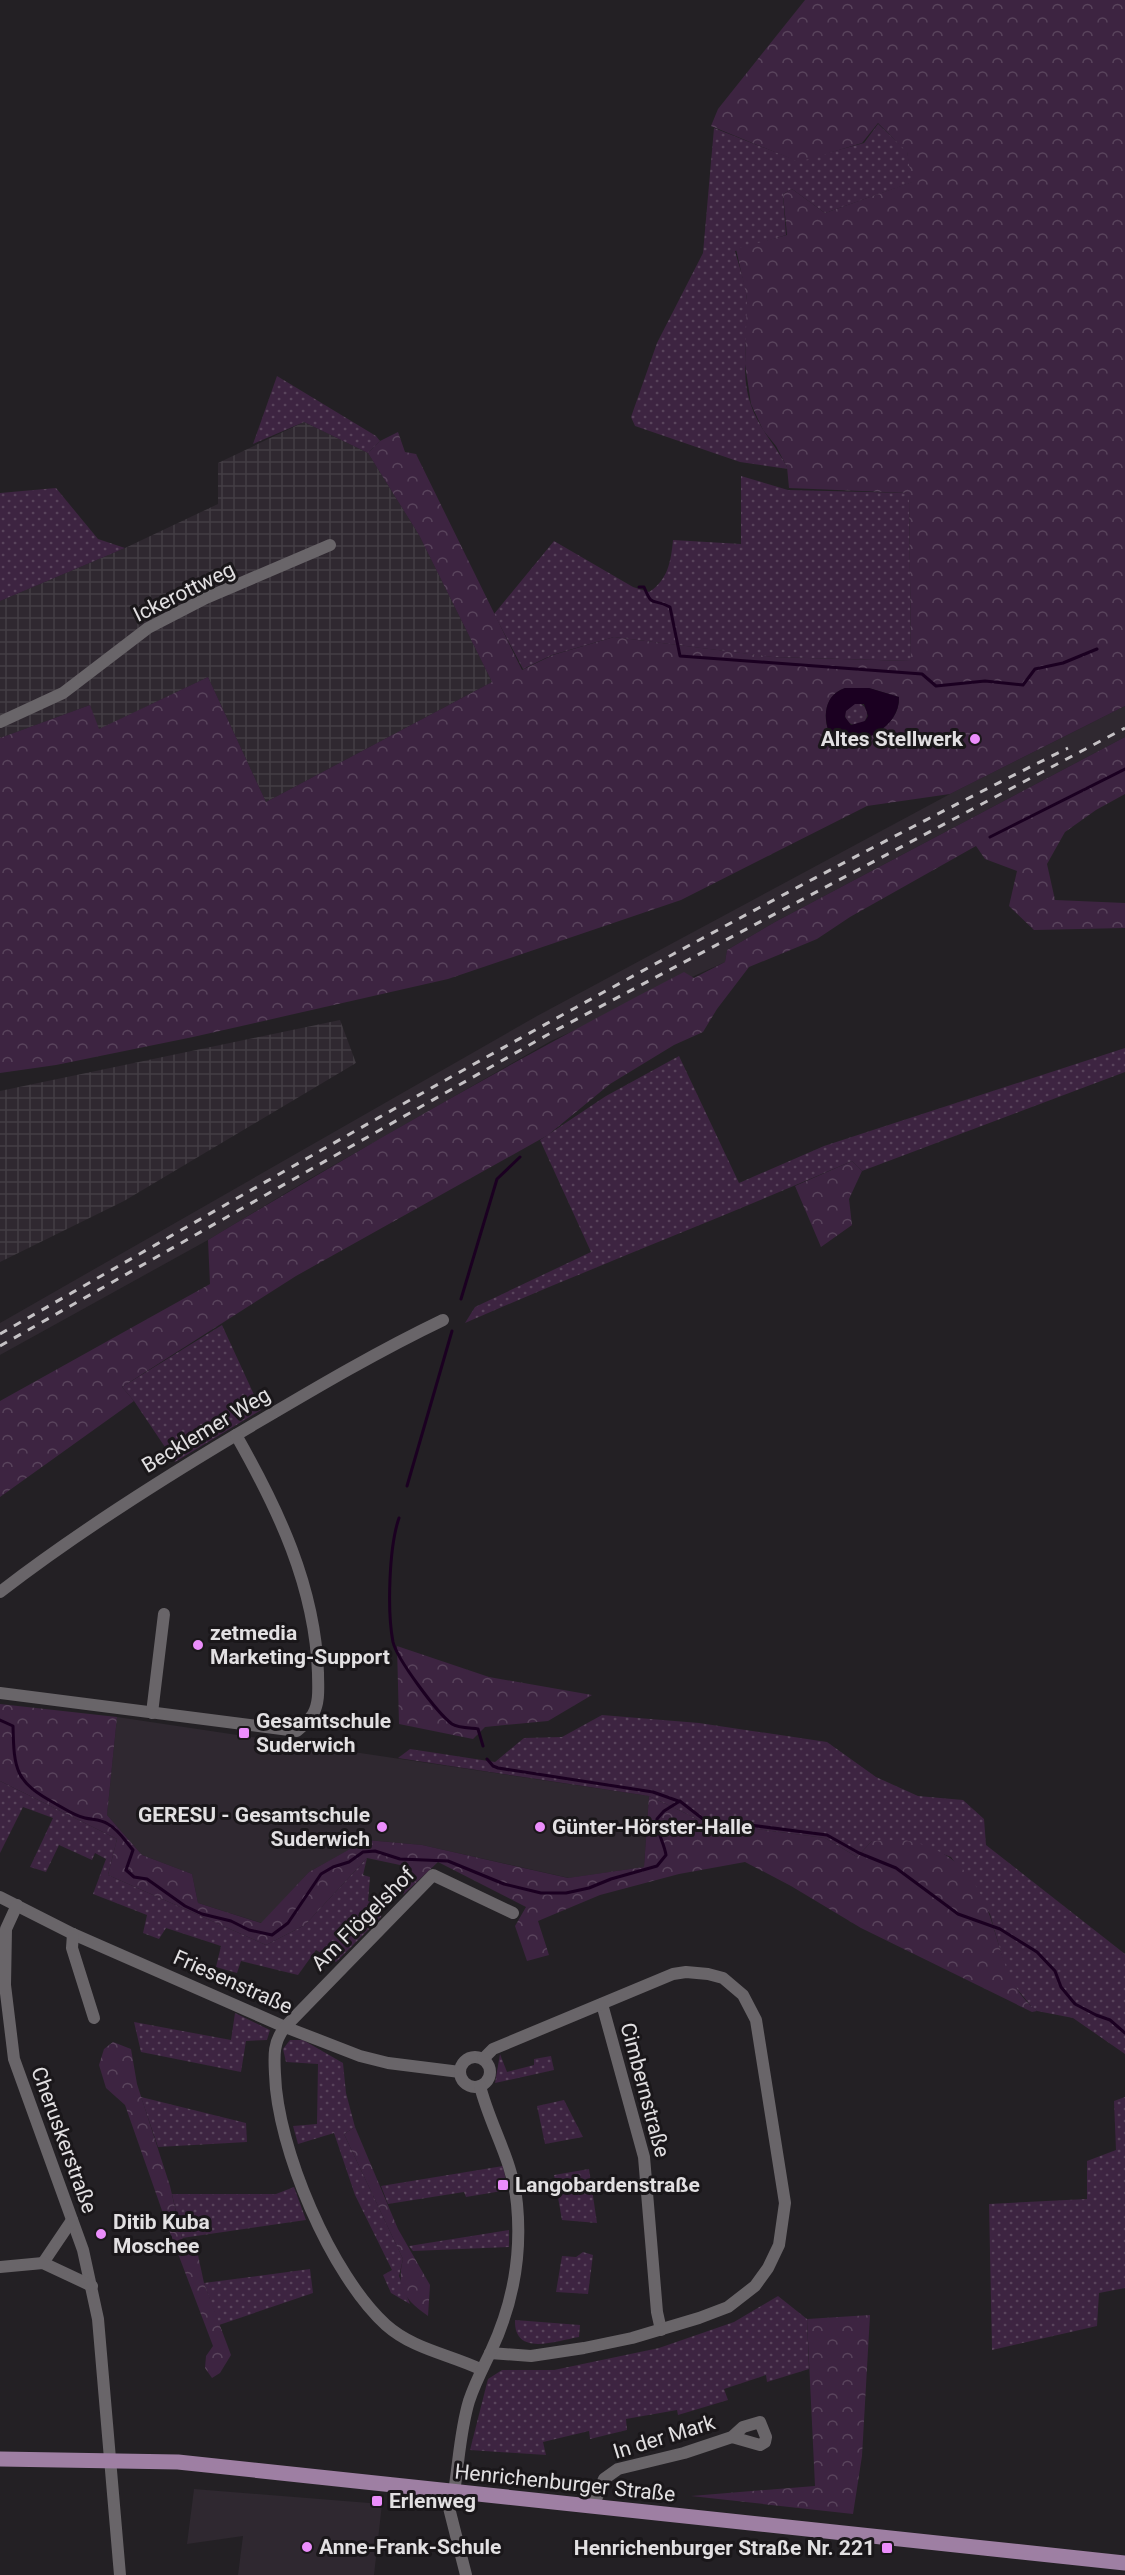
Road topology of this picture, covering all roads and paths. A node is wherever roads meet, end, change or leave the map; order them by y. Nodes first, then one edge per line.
1 (330, 545) dead end
2 (0, 722) edge
3 (443, 1320) dead end
4 (236, 1436) junction
5 (0, 1592) edge
6 (164, 1614) dead end
7 (0, 1693) edge
8 (152, 1713) junction
9 (0, 1897) edge
10 (17, 1905) junction
11 (513, 1913) dead end
12 (74, 1934) junction
13 (602, 2004) junction
14 (94, 2018) dead end
15 (285, 2027) junction
16 (14, 2059) junction
17 (483, 2059) junction
18 (0, 2061) edge
19 (460, 2072) junction
20 (480, 2086) junction
21 (72, 2220) junction
22 (43, 2263) junction
23 (0, 2267) edge
24 (92, 2286) junction
25 (661, 2330) junction
26 (490, 2353) junction
27 (480, 2369) junction
28 (732, 2437) dead end
29 (0, 2459) edge
30 (109, 2460) junction
31 (450, 2492) junction
32 (593, 2507) junction
33 (1125, 2563) edge
34 (120, 2575) edge
35 (466, 2575) edge

1 - 2 street, Ickerottweg
3 - 4 street, Becklemer Weg
4 - 5 street, Becklemer Weg
4 - 8 street
6 - 8 street
7 - 8 street
9 - 10 street, Friesenstraße
10 - 12 street, Friesenstraße
10 - 16 street, Cheruskerstraße
11 - 15 street, Am Flögelshof
12 - 14 street
12 - 15 street, Friesenstraße
13 - 17 street
13 - 25 street, Cimbernstraße
13 - 25 street
15 - 19 street, Friesenstraße
15 - 27 street
16 - 18 street
16 - 21 street, Cheruskerstraße
17 - 19 street
17 - 20 street
19 - 20 street
20 - 26 street
21 - 22 street
21 - 24 street, Cheruskerstraße
22 - 23 street
22 - 24 street
24 - 30 street, Cheruskerstraße
25 - 26 street
26 - 27 street
27 - 31 street
28 - 32 street, In der Mark
29 - 30 main road, Henrichenburger Straße
30 - 31 main road, Henrichenburger Straße
30 - 34 street, Cheruskerstraße
31 - 32 main road, Henrichenburger Straße
31 - 35 street
32 - 33 main road, Henrichenburger Straße

